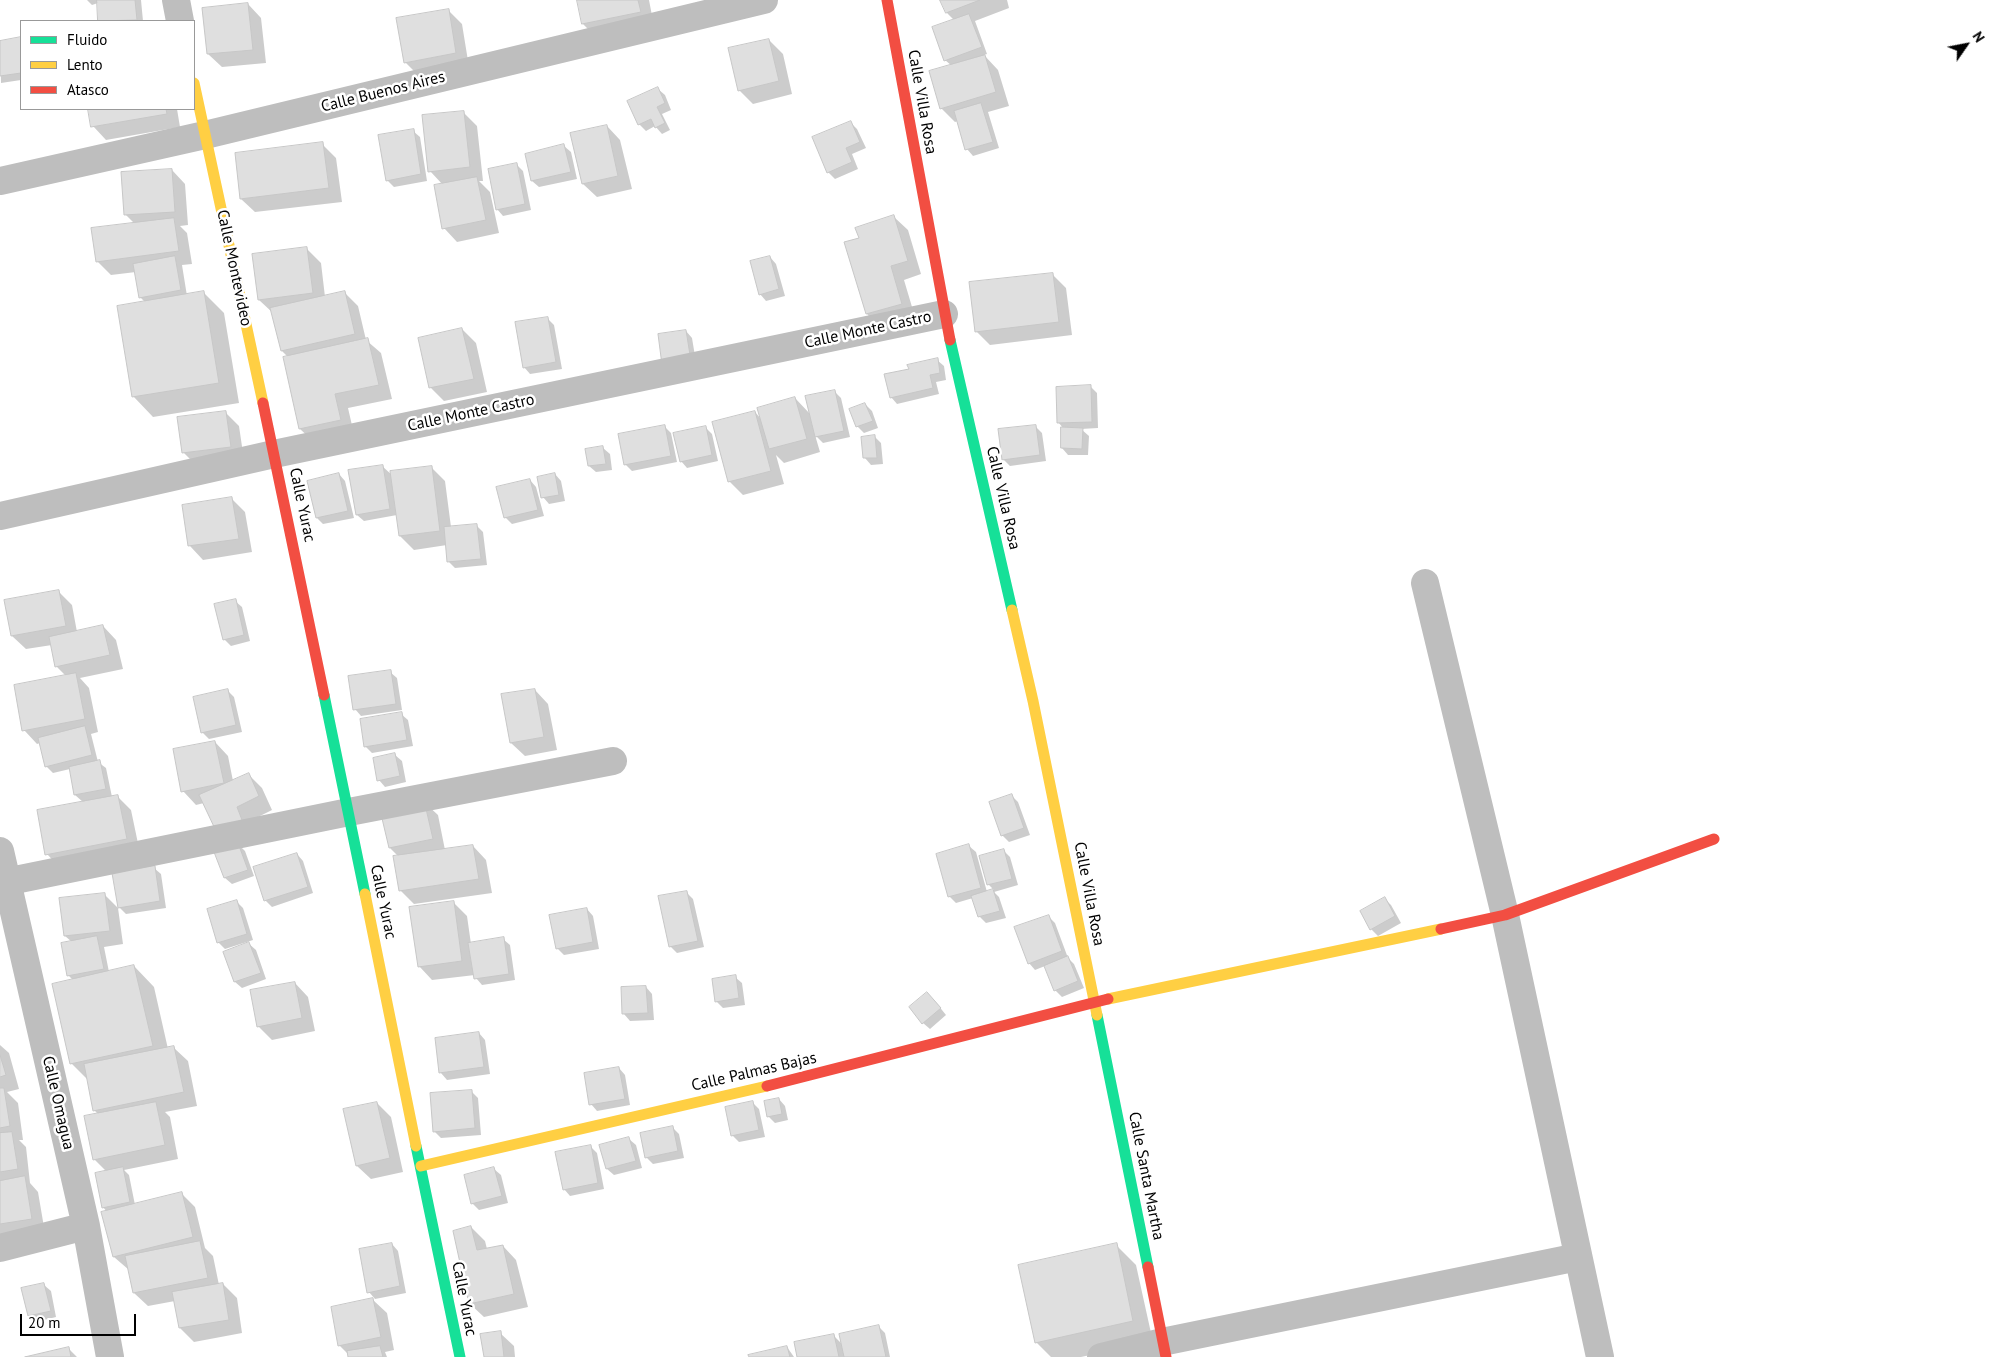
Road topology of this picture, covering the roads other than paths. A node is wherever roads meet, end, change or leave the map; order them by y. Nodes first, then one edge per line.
1 (176, 0) edge
2 (764, 0) edge
3 (887, 0) edge
4 (180, 20) edge
5 (195, 88) edge
6 (205, 134) junction
7 (0, 181) edge
8 (944, 314) junction
9 (274, 454) junction
10 (0, 516) edge
11 (1425, 584) dead end
12 (613, 761) dead end
13 (348, 812) junction
14 (1714, 839) dead end
15 (0, 851) edge
16 (4, 882) edge
17 (1505, 914) junction
18 (1094, 1002) junction
19 (421, 1166) junction
20 (86, 1226) junction
21 (0, 1248) edge
22 (1578, 1257) junction
23 (1164, 1350) edge
24 (110, 1357) edge
25 (460, 1357) edge
26 (1101, 1357) edge
27 (1600, 1357) edge

1 - 4 street
2 - 6 street, Calle Buenos Aires
3 - 8 street, Calle Villa Rosa
5 - 6 street, Calle Montevideo
6 - 7 street, Calle Buenos Aires
6 - 9 street, Calle Montevideo
8 - 9 street, Calle Monte Castro
8 - 18 street, Calle Villa Rosa
9 - 10 street, Calle Monte Castro
9 - 13 street, Calle Yurac
11 - 17 street
12 - 13 street
13 - 16 street
13 - 19 street, Calle Yurac
14 - 17 street, Calle Palmas Bajas
15 - 16 street, Calle Omagua
16 - 20 street, Calle Omagua
17 - 18 street, Calle Palmas Bajas
17 - 22 street
18 - 19 street, Calle Palmas Bajas
18 - 23 street, Calle Santa Martha
19 - 25 street, Calle Yurac
20 - 21 street
20 - 24 street, Calle Omagua
22 - 23 street
22 - 27 street
23 - 26 street

